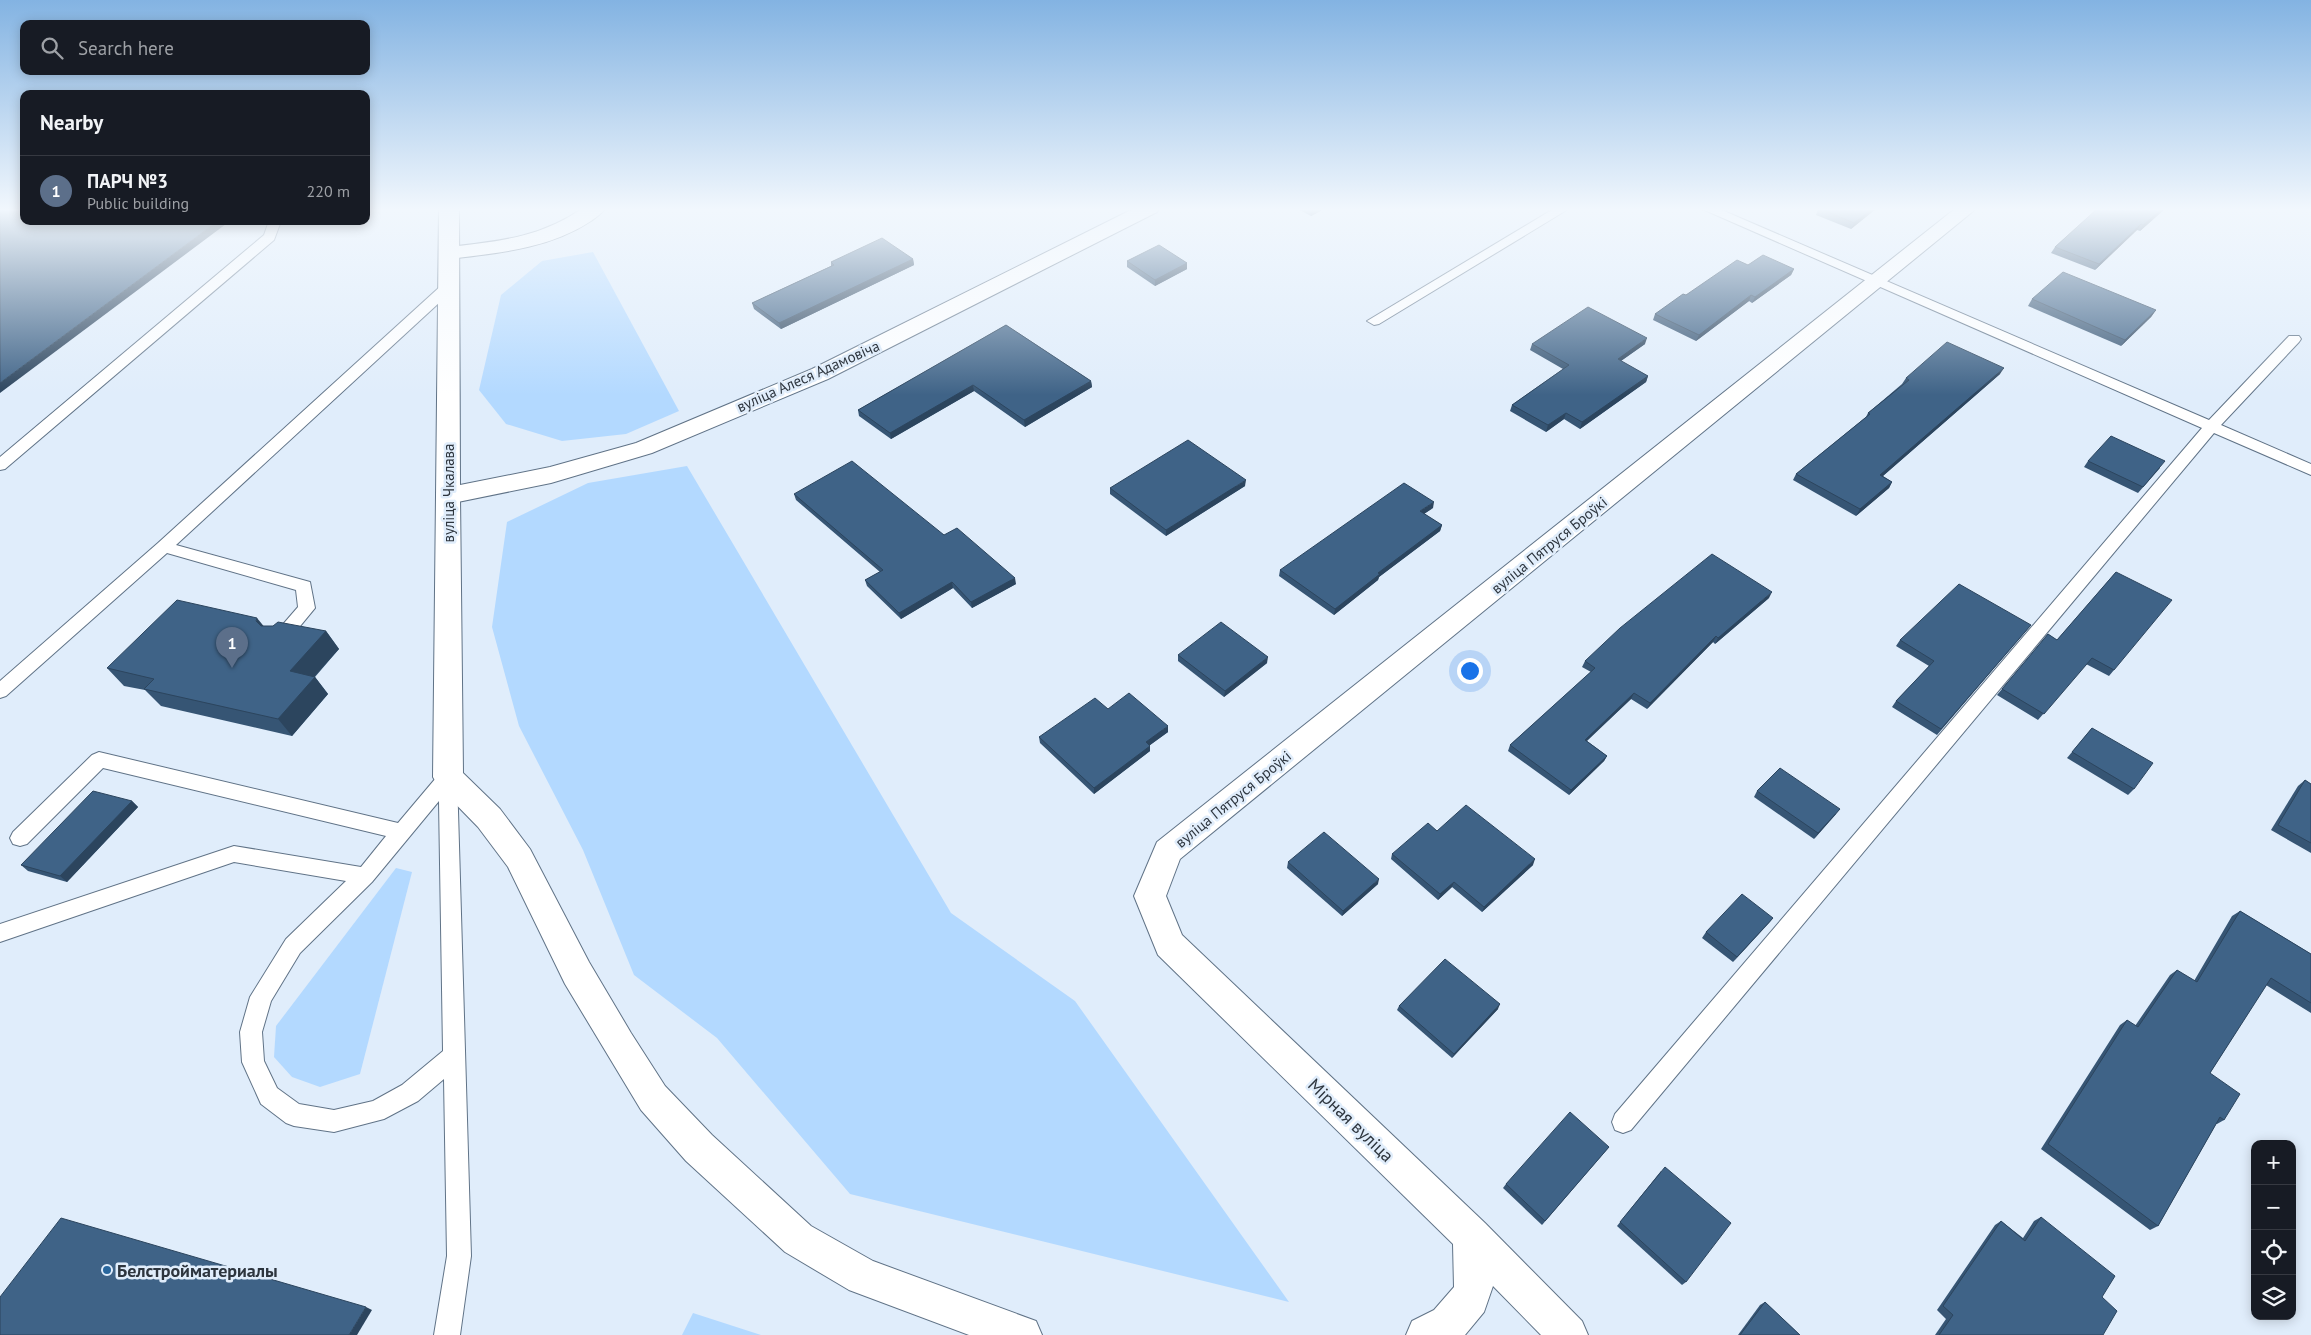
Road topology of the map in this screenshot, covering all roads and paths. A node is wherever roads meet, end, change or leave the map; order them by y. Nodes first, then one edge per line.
1 (231, 270) edge
2 (449, 270) edge
3 (1026, 270) edge
4 (1459, 270) edge
5 (1849, 270) edge
6 (1891, 270) edge
7 (1876, 282) junction
8 (448, 287) junction
9 (1374, 321) dead end
10 (2294, 338) dead end
11 (2212, 427) junction
12 (0, 465) edge
13 (2311, 470) edge
14 (448, 496) junction
15 (164, 547) junction
16 (281, 637) edge
17 (0, 691) edge
18 (448, 777) junction
19 (402, 832) junction
20 (20, 838) dead end
21 (365, 876) junction
22 (1150, 896) joint
23 (0, 933) edge
24 (453, 1057) junction
25 (1623, 1122) dead end
26 (1472, 1236) junction
27 (447, 1335) edge
28 (1022, 1335) edge
29 (1426, 1335) edge
30 (1568, 1335) edge

1 - 12 lane
2 - 8 street, вуліца Чкалава
3 - 14 street, вуліца Алеся Адамовіча
4 - 9 lane
5 - 7 lane
6 - 7 street, вуліца Пятруся Броўкі
7 - 11 lane
7 - 22 street, вуліца Пятруся Броўкі
8 - 14 street, вуліца Чкалава
8 - 15 lane
10 - 11 lane
11 - 13 lane
11 - 25 lane
14 - 18 street, вуліца Чкалава
15 - 16 lane
15 - 17 lane
18 - 19 lane
18 - 24 lane
18 - 28 street
19 - 20 lane
19 - 21 lane
21 - 23 lane
21 - 24 lane
22 - 26 street, Мірная вуліца
24 - 27 lane
26 - 29 street
26 - 30 street, Мірная вуліца

